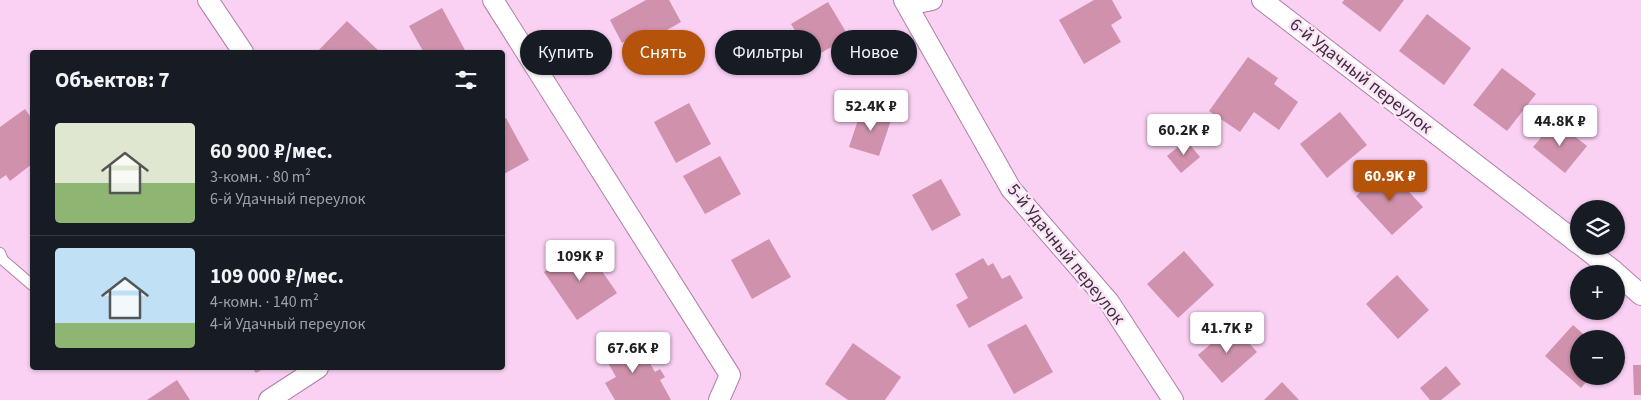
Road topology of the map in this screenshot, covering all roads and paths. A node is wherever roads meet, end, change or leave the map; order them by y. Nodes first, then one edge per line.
1 (208, 0) edge
2 (493, 0) edge
3 (932, 0) edge
4 (1262, 0) edge
5 (906, 3) edge
6 (242, 50) edge
7 (1570, 237) edge
8 (0, 254) edge
9 (1593, 255) edge
10 (30, 284) edge
11 (1641, 295) edge
12 (315, 370) edge
13 (269, 400) edge
14 (719, 400) edge
15 (1173, 400) edge

1 - 6 street
2 - 14 street
3 - 5 street
4 - 7 street, 6-й Удачный переулок
5 - 15 street, 5-й Удачный переулок
8 - 10 lane
9 - 11 street, 6-й Удачный переулок
12 - 13 street

